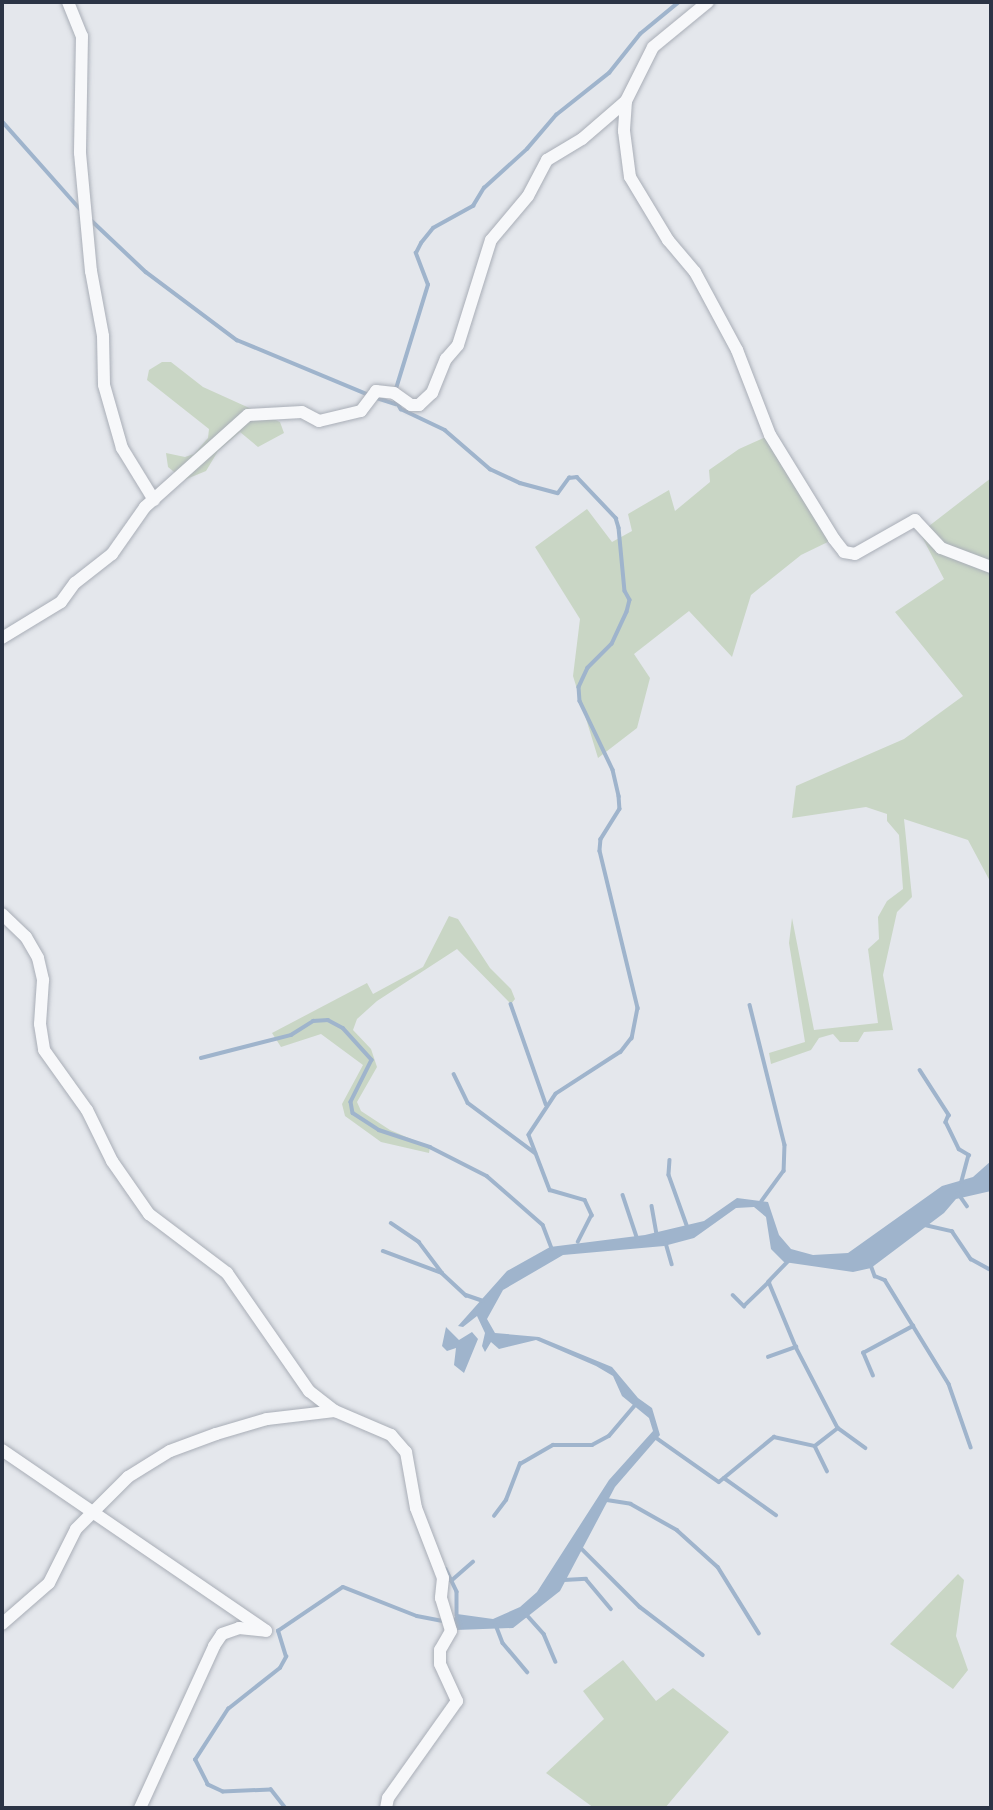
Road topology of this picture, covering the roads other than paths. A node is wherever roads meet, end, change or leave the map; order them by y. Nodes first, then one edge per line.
1 (68, 2) edge
2 (708, 2) edge
3 (626, 101) junction
4 (154, 500) junction
5 (991, 567) edge
6 (2, 638) edge
7 (2, 914) edge
8 (335, 1411) junction
9 (2, 1450) edge
10 (92, 1509) junction
11 (2, 1623) edge
12 (140, 1808) edge
13 (386, 1808) edge

1 - 4 street
2 - 3 street
3 - 4 street
3 - 5 street
4 - 6 street
7 - 8 street
8 - 10 street
8 - 13 street
9 - 10 street
10 - 11 street
10 - 12 street

